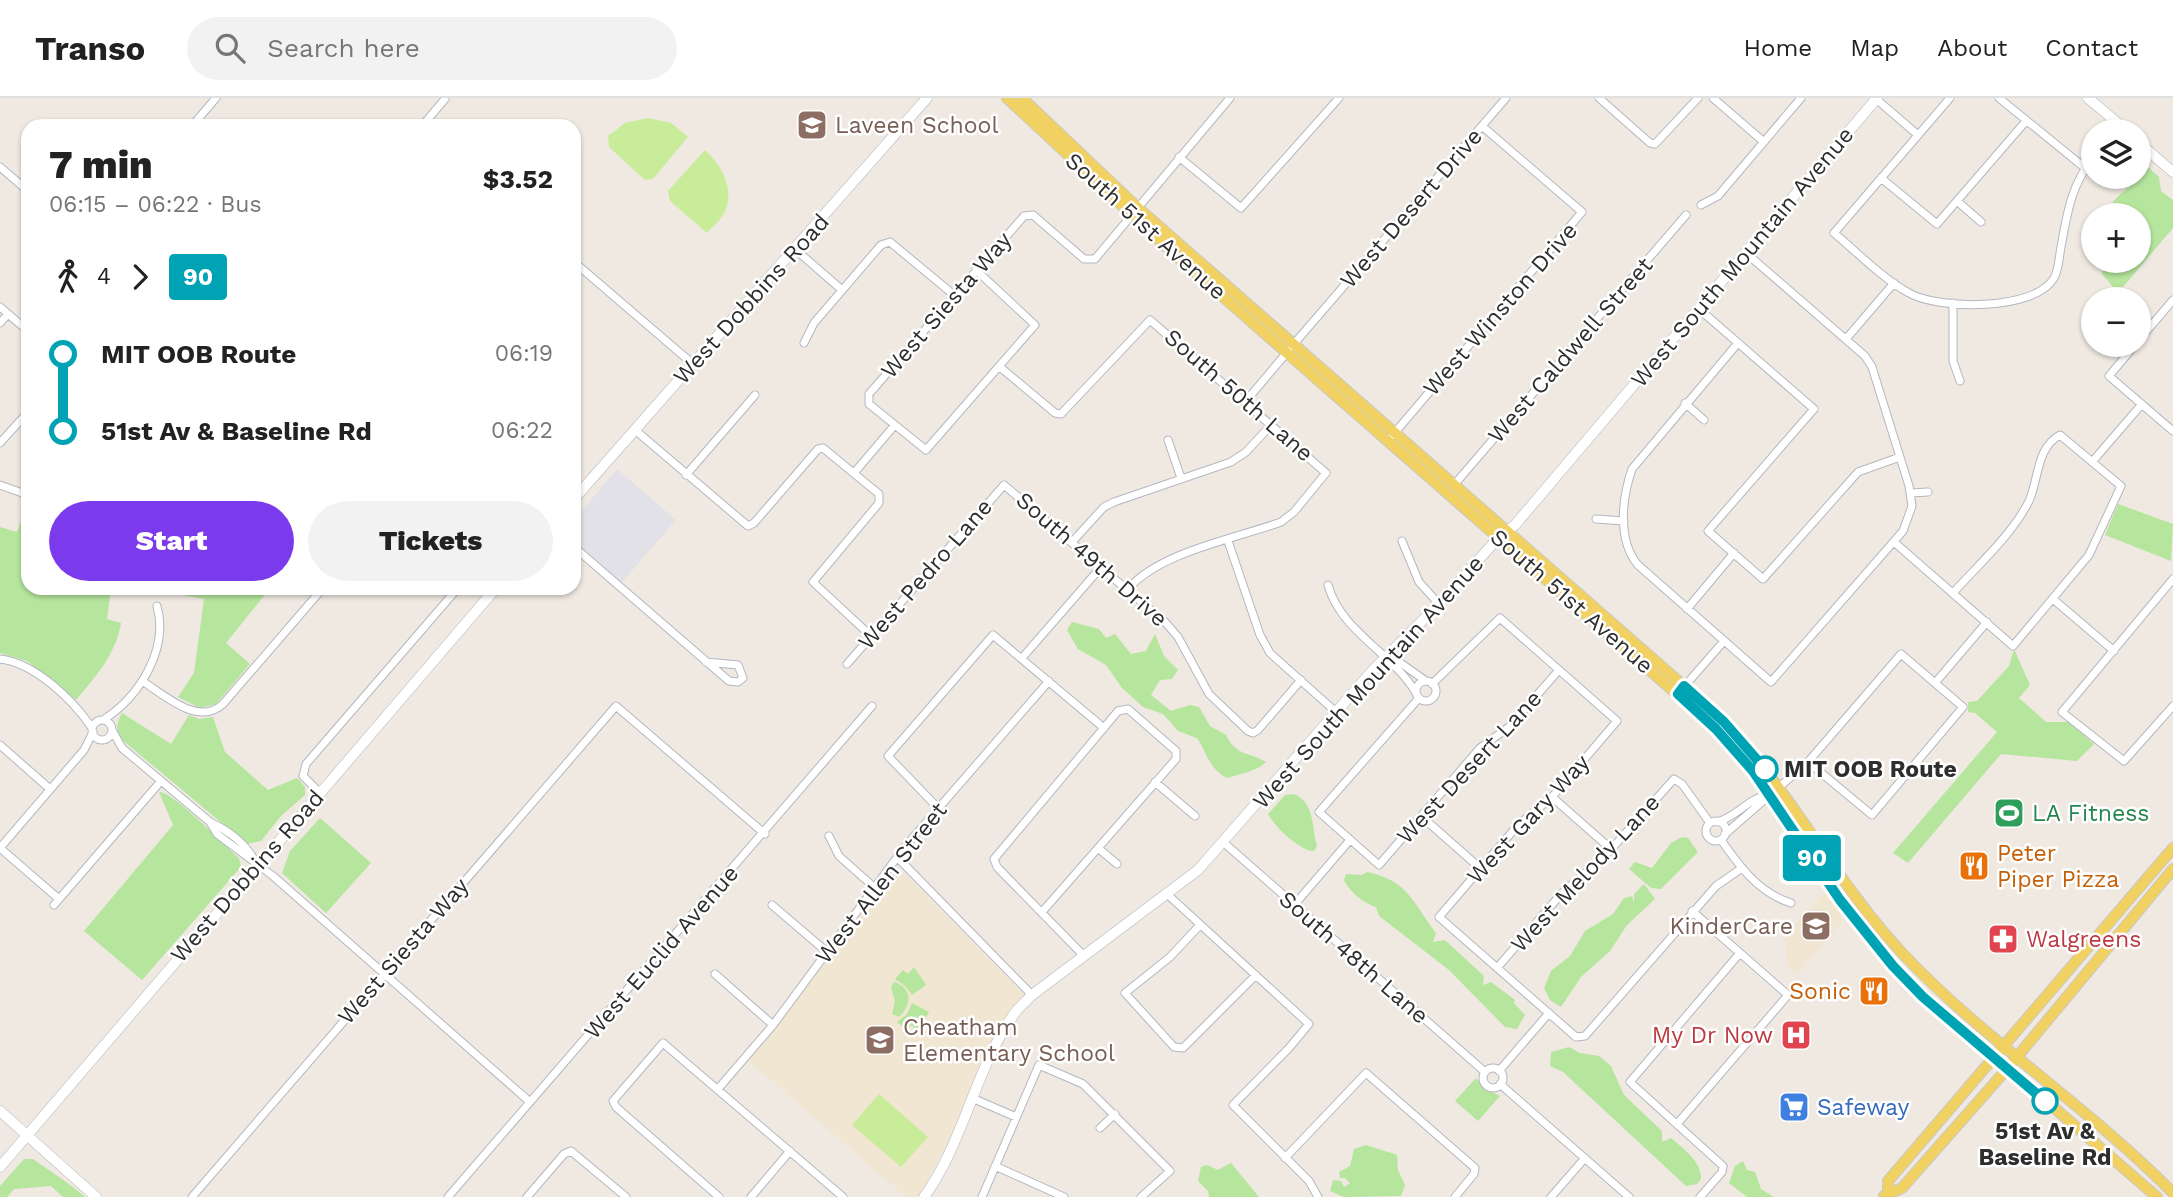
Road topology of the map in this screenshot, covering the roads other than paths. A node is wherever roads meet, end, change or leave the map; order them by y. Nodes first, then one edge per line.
1 (216, 98) edge
2 (927, 98) edge
3 (1007, 98) edge
4 (1022, 98) edge
5 (1230, 98) edge
6 (1339, 98) edge
7 (1506, 98) edge
8 (1599, 98) edge
9 (1698, 98) edge
10 (1713, 98) edge
11 (1801, 98) edge
12 (1876, 98) edge
13 (1950, 98) edge
14 (1998, 98) edge
15 (2088, 98) edge
16 (445, 99) edge
17 (197, 119) edge
18 (428, 119) edge
19 (2110, 119) edge
20 (2026, 121) junction
21 (1482, 126) junction
22 (1041, 129) junction
23 (1918, 135) junction
24 (1764, 142) junction
25 (2151, 153) edge
26 (1086, 156) junction
27 (1179, 157) junction
28 (2081, 165) edge
29 (0, 167) edge
30 (2173, 172) edge
31 (2081, 176) edge
32 (1881, 177) junction
33 (21, 185) edge
34 (1957, 201) junction
35 (1701, 205) dead end
36 (1135, 212) junction
37 (1686, 215) dead end
38 (1982, 222) dead end
39 (796, 250) junction
40 (1746, 253) junction
41 (581, 268) edge
42 (976, 270) junction
43 (1894, 283) junction
44 (842, 290) junction
45 (954, 295) junction
46 (2173, 300) edge
47 (1953, 303) junction
48 (0, 307) edge
49 (1699, 309) junction
50 (8, 314) junction
51 (0, 323) edge
52 (21, 325) edge
53 (2151, 326) edge
54 (1846, 339) junction
55 (804, 343) dead end
56 (1738, 343) junction
57 (1290, 349) junction
58 (2125, 357) edge
59 (693, 364) junction
60 (1000, 367) junction
61 (1960, 381) dead end
62 (755, 396) dead end
63 (1246, 401) junction
64 (1685, 404) junction
65 (2142, 404) junction
66 (21, 420) edge
67 (1704, 420) dead end
68 (1272, 424) junction
69 (894, 426) junction
70 (2172, 428) edge
71 (635, 430) junction
72 (1391, 437) junction
73 (1168, 440) dead end
74 (0, 443) edge
75 (1900, 457) junction
76 (2092, 462) junction
77 (854, 473) junction
78 (686, 475) junction
79 (1181, 478) junction
80 (0, 485) edge
81 (1004, 485) joint
82 (1454, 485) junction
83 (581, 491) edge
84 (21, 492) edge
85 (1928, 492) dead end
86 (1911, 493) junction
87 (1595, 519) dead end
88 (1624, 521) junction
89 (1503, 534) junction
90 (1073, 541) junction
91 (1228, 541) junction
92 (1402, 541) dead end
93 (1894, 542) junction
94 (581, 553) edge
95 (1734, 554) junction
96 (1102, 566) junction
97 (2173, 579) edge
98 (1328, 585) dead end
99 (1128, 589) junction
100 (2170, 592) edge
101 (1953, 593) junction
102 (317, 595) edge
103 (452, 595) edge
104 (486, 595) edge
105 (2053, 599) junction
106 (1439, 604) junction
107 (157, 606) dead end
108 (1687, 609) junction
109 (1987, 622) junction
110 (872, 636) junction
111 (1724, 641) junction
112 (2114, 651) junction
113 (1386, 657) junction
114 (1022, 658) junction
115 (0, 659) edge
116 (706, 662) junction
117 (846, 664) dead end
118 (1559, 670) junction
119 (1301, 680) junction
120 (142, 681) junction
121 (1049, 681) junction
122 (1429, 682) junction
123 (1935, 683) junction
124 (1681, 690) junction
125 (1418, 695) junction
126 (872, 706) dead end
127 (2173, 706) edge
128 (119, 709) junction
129 (1336, 712) junction
130 (83, 714) junction
131 (101, 720) junction
132 (1104, 728) junction
133 (112, 729) junction
134 (93, 730) junction
135 (101, 739) junction
136 (0, 746) edge
137 (122, 748) junction
138 (83, 750) junction
139 (1808, 762) junction
140 (161, 781) junction
141 (1155, 782) junction
142 (50, 789) junction
143 (319, 792) junction
144 (1776, 792) junction
145 (1552, 797) junction
146 (938, 808) junction
147 (1195, 816) dead end
148 (1421, 816) junction
149 (1714, 823) junction
150 (765, 834) junction
151 (829, 836) dead end
152 (1723, 837) junction
153 (1350, 840) junction
154 (1223, 842) junction
155 (0, 848) edge
156 (1098, 848) junction
157 (2173, 848) edge
158 (1611, 849) junction
159 (897, 857) junction
160 (257, 864) junction
161 (1117, 864) dead end
162 (1480, 868) junction
163 (1742, 868) junction
164 (2173, 869) edge
165 (875, 888) junction
166 (1167, 894) junction
167 (1791, 903) dead end
168 (1295, 904) junction
169 (772, 905) dead end
170 (1692, 911) junction
171 (1042, 912) junction
172 (1199, 926) junction
173 (827, 953) junction
174 (1740, 953) junction
175 (1084, 956) junction
176 (1497, 968) junction
177 (384, 974) junction
178 (715, 974) dead end
179 (1255, 975) junction
180 (1032, 995) junction
181 (1549, 1013) junction
182 (773, 1025) junction
183 (2005, 1045) junction
184 (2018, 1056) junction
185 (1994, 1058) junction
186 (2007, 1069) junction
187 (1499, 1071) junction
188 (1485, 1072) junction
189 (1500, 1084) junction
190 (718, 1089) junction
191 (972, 1098) junction
192 (530, 1102) junction
193 (0, 1111) edge
194 (1115, 1114) junction
195 (1016, 1117) junction
196 (1677, 1124) junction
197 (1100, 1128) dead end
198 (27, 1136) junction
199 (790, 1151) junction
200 (1285, 1158) junction
201 (1585, 1158) junction
202 (995, 1166) junction
203 (0, 1167) edge
204 (2173, 1193) edge
205 (1886, 1195) edge
206 (1145, 1196) edge
207 (96, 1197) edge
208 (192, 1197) edge
209 (448, 1197) edge
210 (527, 1197) edge
211 (626, 1197) edge
212 (719, 1197) edge
213 (751, 1197) edge
214 (843, 1197) edge
215 (924, 1197) edge
216 (982, 1197) edge
217 (1064, 1197) edge
218 (1318, 1197) edge
219 (1455, 1197) edge
220 (1551, 1197) edge
221 (1629, 1197) edge
222 (1700, 1197) edge
223 (2157, 1197) edge

1 - 17 street
2 - 39 street, West Dobbins Road
3 - 22 main road, South 51st Avenue
4 - 26 main road, South 51st Avenue
5 - 27 street
6 - 27 street
7 - 21 street, West Desert Drive
8 - 9 street
10 - 24 street
11 - 24 street
12 - 23 street
12 - 40 street, West South Mountain Avenue
13 - 23 street
14 - 20 street
15 - 19 street
16 - 18 street
20 - 28 street
20 - 34 street
21 - 57 street, West Desert Drive
21 - 72 street, West Winston Drive
22 - 26 main road
22 - 36 main road, South 51st Avenue
23 - 32 street
24 - 35 street
25 - 30 street
26 - 36 main road, South 51st Avenue
27 - 36 street
29 - 33 street
31 - 47 street
32 - 34 street
32 - 43 street
34 - 38 street
36 - 42 street, West Siesta Way
36 - 57 main road, South 51st Avenue
37 - 82 street, West Caldwell Street
39 - 44 street
39 - 59 street, West Dobbins Road
40 - 49 street, West South Mountain Avenue
40 - 54 street
41 - 59 street
42 - 45 street, West Siesta Way
42 - 60 street
43 - 47 street
43 - 54 street
44 - 45 street
44 - 55 street
45 - 69 street, West Siesta Way
46 - 53 street
47 - 61 street
48 - 50 street
49 - 56 street
49 - 89 street, West South Mountain Avenue
50 - 51 street
50 - 52 street
54 - 75 street
56 - 64 street
56 - 95 street
57 - 63 street, West Desert Drive
57 - 72 main road, South 51st Avenue
58 - 65 street
59 - 71 street, West Dobbins Road
60 - 63 street, South 50th Lane
60 - 69 street
62 - 78 street
63 - 68 street, South 50th Lane
64 - 67 street
64 - 88 street
65 - 70 street
65 - 76 street
66 - 74 street
68 - 79 street
68 - 91 street, South 50th Lane
69 - 77 street
71 - 78 street
71 - 83 street, West Dobbins Road
72 - 82 main road, South 51st Avenue
72 - 89 main road, South 51st Avenue
73 - 79 street
75 - 86 street
75 - 95 street
76 - 101 street
76 - 105 street
77 - 78 street
77 - 110 street
79 - 90 street
80 - 84 street
81 - 90 street, South 49th Drive
81 - 110 street, West Pedro Lane
82 - 89 main road, South 51st Avenue
85 - 86 street
86 - 93 street
87 - 88 street
88 - 108 street
89 - 106 street, West South Mountain Avenue
89 - 124 main road, South 51st Avenue
90 - 96 street, South 49th Drive
91 - 99 street
91 - 119 street
92 - 106 street
93 - 101 street
93 - 111 street
94 - 116 street
95 - 108 street
96 - 99 street, South 49th Drive
96 - 114 street
97 - 100 street
98 - 113 street
99 - 119 street, South 49th Drive
100 - 112 street
101 - 109 street
102 - 120 street
103 - 143 street
104 - 143 street, West Dobbins Road
105 - 109 street
105 - 112 street
106 - 113 street, West South Mountain Avenue
107 - 120 street
108 - 111 street
109 - 123 street
110 - 117 street, West Pedro Lane
111 - 124 street
112 - 127 street
113 - 122 street
113 - 125 street
113 - 129 street, West South Mountain Avenue
114 - 121 street
114 - 146 street
115 - 130 street
116 - 116 street
118 - 122 street
118 - 145 street, West Gary Way
118 - 148 street, West Desert Lane
119 - 129 street
120 - 128 street
121 - 132 street
121 - 146 street, West Allen Street
122 - 125 street
122 - 125 street
123 - 139 street
123 - 139 street
124 - 144 main road, South 51st Avenue
125 - 153 street
126 - 150 street, West Euclid Avenue
128 - 131 street
128 - 133 street
129 - 154 street, West South Mountain Avenue
130 - 131 street
130 - 134 street
131 - 133 street
131 - 134 street
132 - 141 street
132 - 171 street
133 - 135 street
133 - 137 street
134 - 135 street
134 - 138 street
135 - 137 street
135 - 138 street
136 - 142 street
137 - 140 street
138 - 142 street
139 - 144 street
140 - 155 street
140 - 160 street
141 - 147 street
141 - 156 street
142 - 155 street
143 - 160 street, West Dobbins Road
144 - 149 street
144 - 152 street
144 - 183 main road, South 51st Avenue
144 - 185 main road, South 51st Avenue
145 - 158 street
145 - 162 street, West Gary Way
146 - 159 street, West Allen Street
148 - 153 street, West Desert Lane
148 - 162 street
149 - 152 street
149 - 152 street
149 - 158 street, West Melody Lane
150 - 177 street, West Siesta Way
150 - 192 street, West Euclid Avenue
151 - 165 street
152 - 163 street
153 - 168 street
154 - 166 street, West South Mountain Avenue
154 - 168 street, South 48th Lane
156 - 161 street
156 - 171 street
157 - 183 main road
158 - 176 street, West Melody Lane
159 - 165 street, West Allen Street
159 - 180 street
160 - 177 street
160 - 198 street, West Dobbins Road
162 - 176 street, West Gary Way
163 - 167 street
163 - 170 street
164 - 184 main road
165 - 173 street, West Allen Street
166 - 172 street
166 - 175 street, West South Mountain Avenue
168 - 188 street, South 48th Lane
169 - 173 street
170 - 174 street
170 - 181 street
171 - 175 street
172 - 179 street
172 - 179 street
173 - 182 street, West Allen Street
174 - 196 street
174 - 196 street
175 - 180 street, West South Mountain Avenue
176 - 181 street
177 - 192 street
177 - 208 street, West Siesta Way
178 - 182 street
179 - 200 street
180 - 191 street, West South Mountain Avenue
181 - 187 street
182 - 190 street, West Allen Street
183 - 184 main road, South 51st Avenue
183 - 185 main road
184 - 186 main road
184 - 204 main road, South 51st Avenue
185 - 186 main road, South 51st Avenue
185 - 205 main road
186 - 205 main road
186 - 223 main road, South 51st Avenue
187 - 188 street
187 - 189 street
188 - 189 street, South 48th Lane
189 - 201 street, South 48th Lane
190 - 199 street
190 - 212 street
191 - 195 street
191 - 215 street, West South Mountain Avenue
192 - 209 street, West Euclid Avenue
193 - 198 street
194 - 195 street
194 - 197 street
194 - 206 street
195 - 202 street
196 - 222 street
198 - 203 street, West Dobbins Road
198 - 207 street
199 - 213 street
199 - 214 street
200 - 218 street
200 - 219 street
201 - 220 street
201 - 221 street, South 48th Lane
202 - 216 street
202 - 217 street
210 - 211 street

